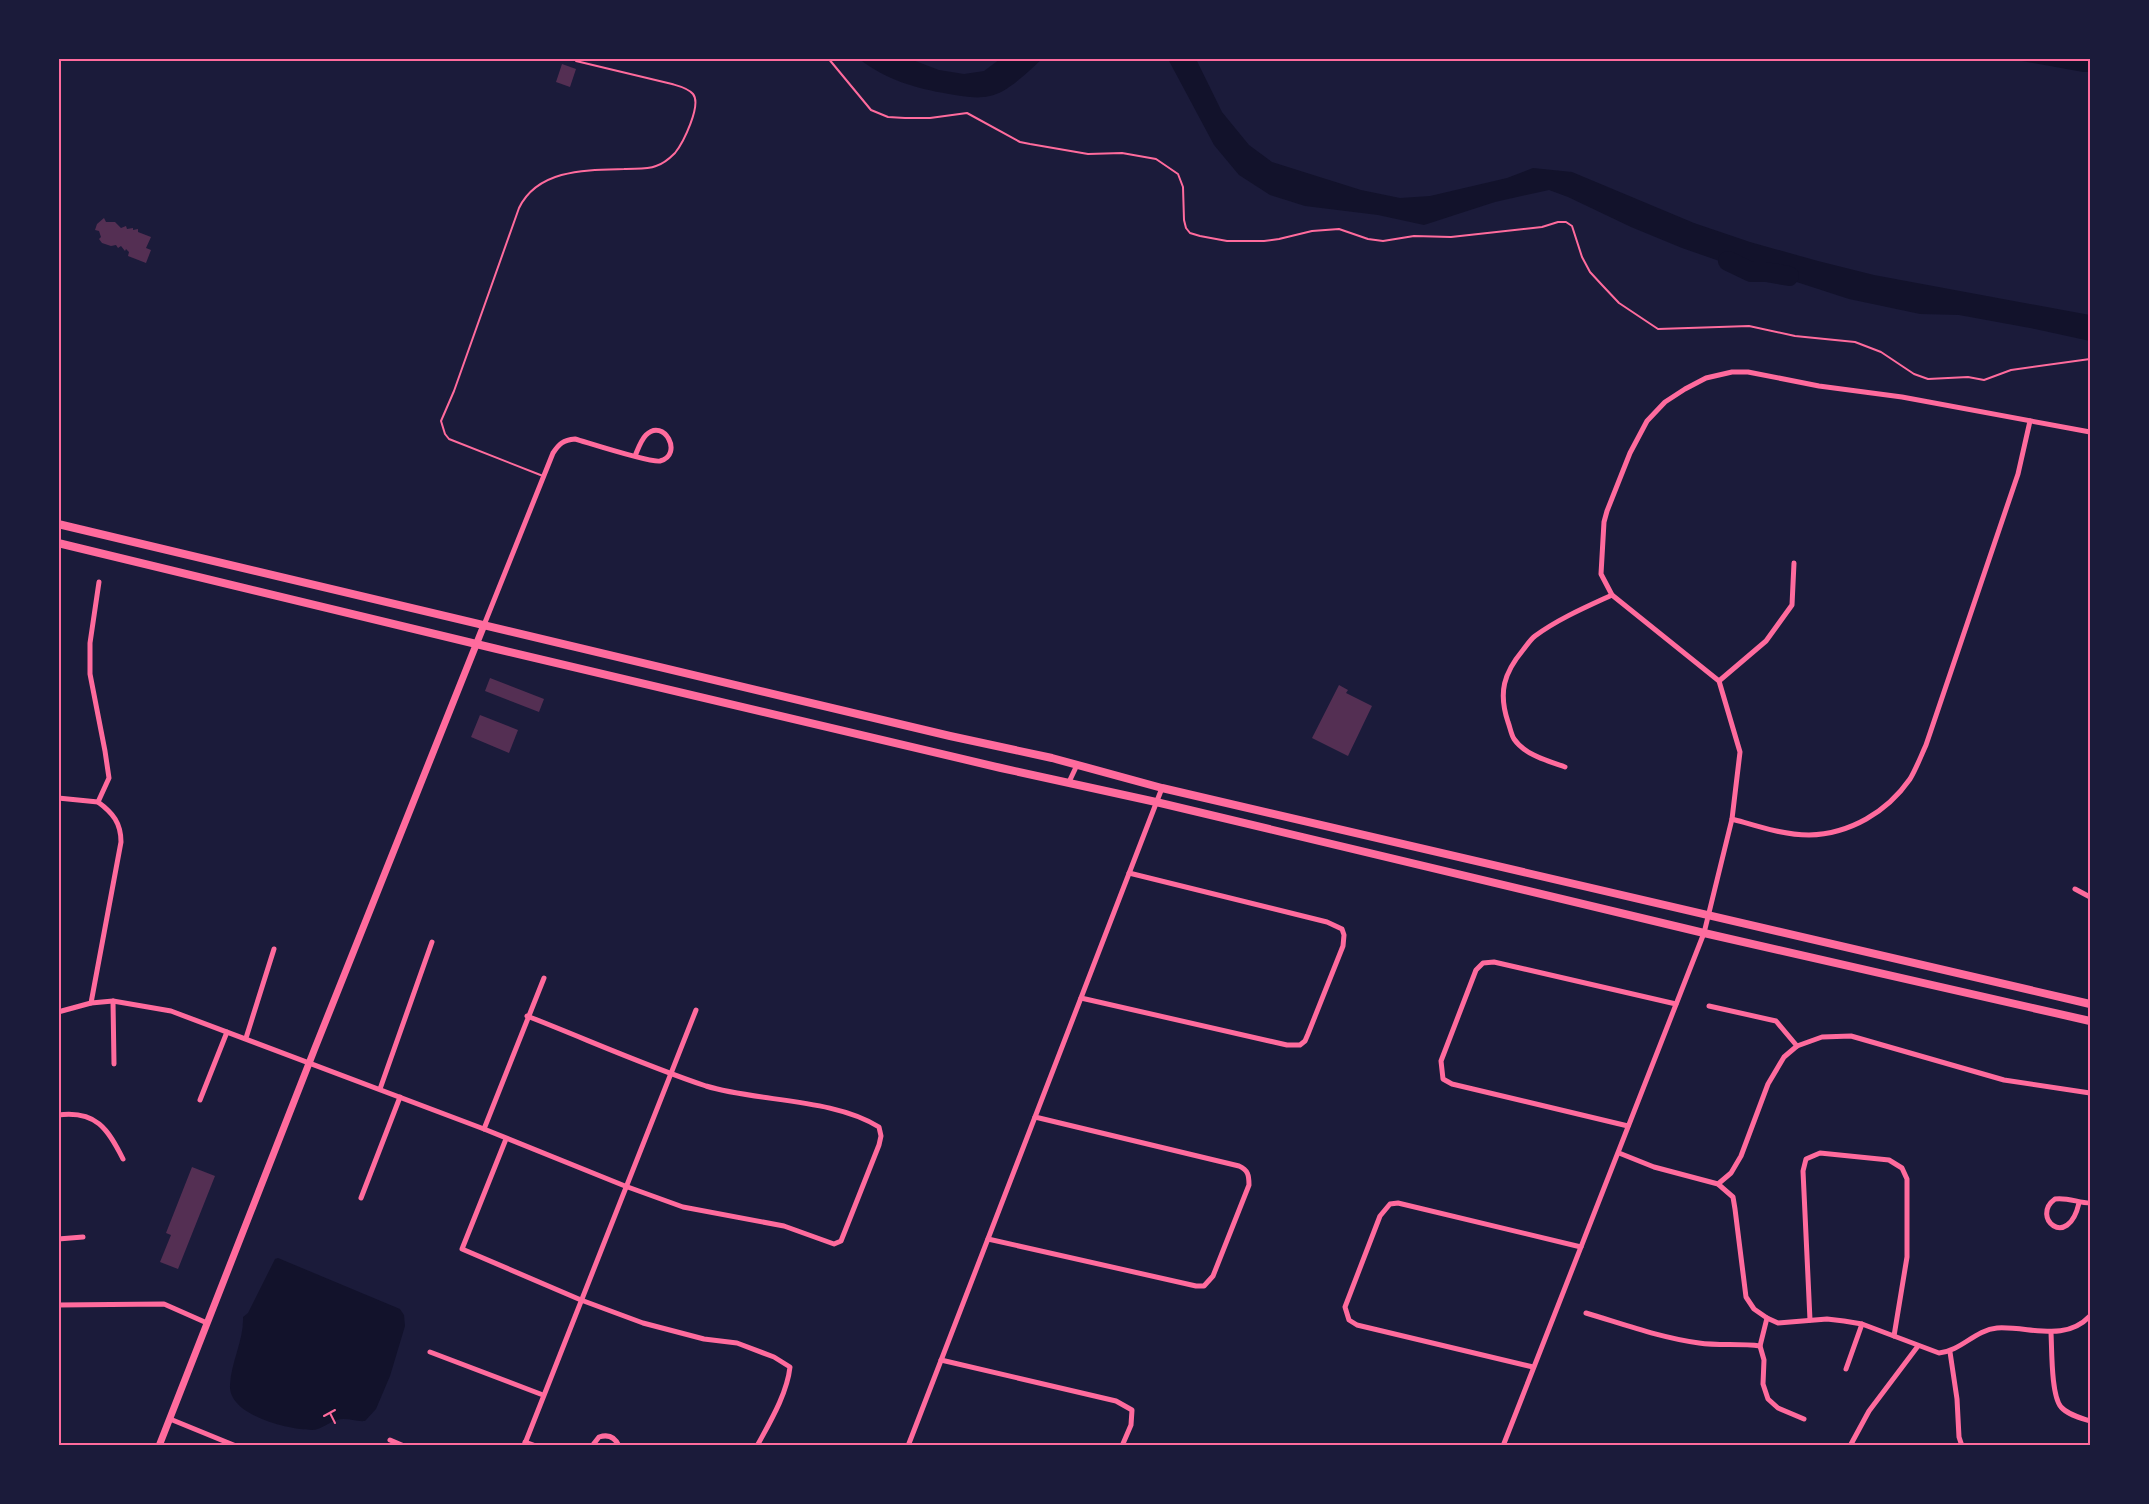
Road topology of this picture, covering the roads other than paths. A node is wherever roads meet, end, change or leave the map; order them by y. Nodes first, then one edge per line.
1 (576, 61) dead end
2 (2030, 421) junction
3 (2091, 432) edge
4 (635, 456) junction
5 (543, 476) junction
6 (58, 524) edge
7 (58, 543) edge
8 (1794, 563) dead end
9 (99, 582) dead end
10 (1612, 595) junction
11 (484, 625) junction
12 (477, 644) junction
13 (1719, 681) junction
14 (1077, 765) junction
15 (1565, 767) dead end
16 (1069, 782) junction
17 (1162, 788) junction
18 (58, 798) edge
19 (98, 802) junction
20 (1156, 802) junction
21 (1280, 815) junction
22 (1732, 819) junction
23 (1272, 829) junction
24 (1129, 873) junction
25 (2075, 889) dead end
26 (2091, 897) edge
27 (1708, 916) junction
28 (1704, 933) junction
29 (432, 942) dead end
30 (274, 949) dead end
31 (543, 978) dead end
32 (1081, 998) junction
33 (114, 1001) junction
34 (91, 1003) junction
35 (1676, 1004) junction
36 (2091, 1004) edge
37 (1709, 1006) dead end
38 (696, 1010) dead end
39 (58, 1012) edge
40 (527, 1016) junction
41 (2091, 1021) edge
42 (227, 1032) junction
43 (246, 1038) junction
44 (1797, 1047) junction
45 (309, 1063) junction
46 (114, 1064) dead end
47 (670, 1072) junction
48 (380, 1089) junction
49 (2091, 1093) edge
50 (400, 1097) junction
51 (200, 1100) dead end
52 (58, 1115) edge
53 (1035, 1117) junction
54 (1628, 1126) junction
55 (484, 1129) junction
56 (506, 1139) junction
57 (1619, 1153) junction
58 (123, 1159) dead end
59 (1718, 1184) junction
60 (625, 1186) junction
61 (361, 1198) dead end
62 (2079, 1203) junction
63 (2091, 1203) edge
64 (83, 1237) dead end
65 (58, 1239) edge
66 (988, 1239) junction
67 (1581, 1247) junction
68 (581, 1300) junction
69 (58, 1305) edge
70 (1586, 1313) dead end
71 (2091, 1316) edge
72 (1767, 1318) junction
73 (1810, 1320) junction
74 (207, 1323) junction
75 (1862, 1324) junction
76 (2050, 1333) junction
77 (1894, 1336) junction
78 (1760, 1346) junction
79 (1918, 1346) junction
80 (430, 1352) dead end
81 (1950, 1352) junction
82 (941, 1360) junction
83 (1533, 1367) junction
84 (1846, 1369) dead end
85 (543, 1395) junction
86 (170, 1419) junction
87 (1804, 1419) dead end
88 (2091, 1421) edge
89 (390, 1440) dead end
90 (525, 1444) edge
91 (159, 1446) edge
92 (236, 1446) edge
93 (404, 1446) edge
94 (536, 1446) edge
95 (592, 1446) edge
96 (619, 1446) edge
97 (757, 1446) edge
98 (908, 1446) edge
99 (1122, 1446) edge
100 (1503, 1446) edge
101 (1850, 1446) edge
102 (1962, 1446) edge

1 - 5 lane
2 - 3 street
2 - 10 street
2 - 22 street
4 - 4 street
4 - 5 street
5 - 11 street
6 - 11 main road
7 - 12 main road
8 - 13 street
9 - 19 street
10 - 13 street
10 - 15 street
11 - 12 street
11 - 14 main road
12 - 16 main road
12 - 45 street
13 - 22 street
14 - 16 street
14 - 17 main road
16 - 20 main road
17 - 20 street
17 - 21 main road
18 - 19 street
19 - 34 street
20 - 23 main road
20 - 24 street
21 - 23 street
21 - 27 main road
22 - 27 street
23 - 28 main road
24 - 32 street
24 - 32 street
25 - 26 street
27 - 28 street
27 - 36 main road
28 - 35 street
28 - 41 main road
29 - 48 street
30 - 43 street
31 - 40 street
32 - 53 street
33 - 34 street
33 - 42 street
33 - 46 street
34 - 39 street
35 - 54 street
35 - 54 street
37 - 44 street
38 - 47 street
40 - 47 street
40 - 55 street
42 - 43 street
42 - 51 street
43 - 45 street
44 - 49 street
44 - 59 street
45 - 48 street
45 - 74 street
47 - 60 street
47 - 60 street
48 - 50 street
50 - 55 street
50 - 61 street
52 - 58 street
53 - 66 street
53 - 66 street
54 - 57 street
55 - 56 street
56 - 60 street
56 - 68 street
57 - 59 street
57 - 67 street
59 - 72 street
60 - 68 street
62 - 62 street
62 - 63 street
64 - 65 street
66 - 82 street
67 - 83 street
67 - 83 street
68 - 85 street
68 - 97 street
69 - 74 street
70 - 78 street
71 - 76 street
72 - 73 street
72 - 78 street
73 - 75 street
73 - 77 street
74 - 86 street
75 - 77 street
75 - 84 street
76 - 81 street
76 - 88 street
77 - 79 street
78 - 87 street
79 - 81 street
79 - 101 street
80 - 85 street
81 - 102 street
82 - 98 street
82 - 99 street
83 - 100 street
85 - 90 street
86 - 91 street
86 - 92 street
89 - 93 street
90 - 94 street
95 - 96 street

